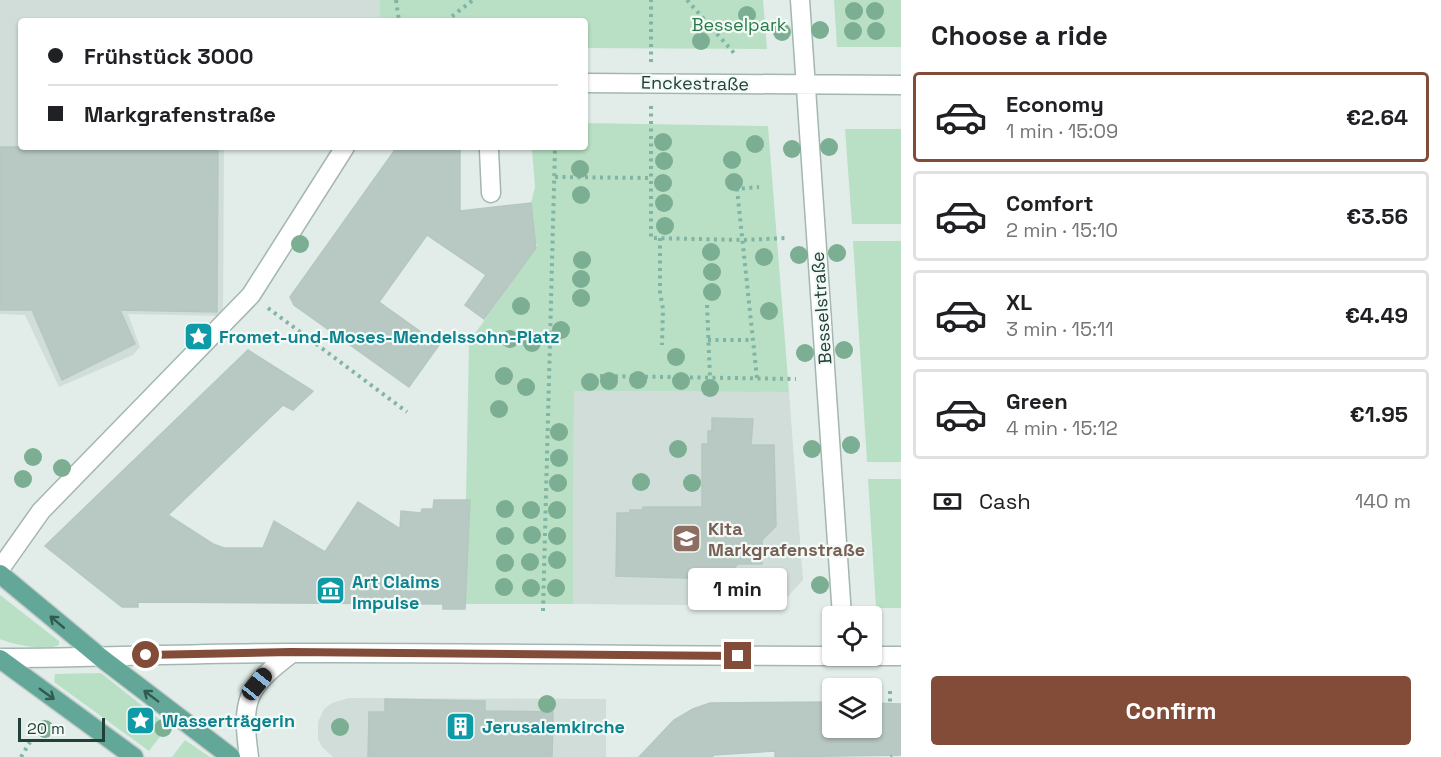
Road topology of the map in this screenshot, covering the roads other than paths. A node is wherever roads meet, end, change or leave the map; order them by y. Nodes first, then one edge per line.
1 (800, 0) edge
2 (588, 82) edge
3 (805, 85) junction
4 (901, 85) edge
5 (343, 150) edge
6 (489, 150) dead end
7 (491, 193) dead end
8 (0, 569) edge
9 (0, 574) edge
10 (841, 606) edge
11 (291, 652) junction
12 (822, 656) edge
13 (882, 656) edge
14 (901, 656) edge
15 (100, 657) junction
16 (0, 658) edge
17 (134, 757) edge
18 (231, 757) edge
19 (249, 757) edge

1 - 3 street, Besselstraße
2 - 3 street, Enckestraße
3 - 4 street, Enckestraße
3 - 10 street, Besselstraße
5 - 8 street
6 - 7 street
15 -> 9 main road
11 - 12 street
11 - 15 street
11 - 19 street
13 - 14 street
15 - 16 street
18 -> 15 main road
16 -> 17 main road

